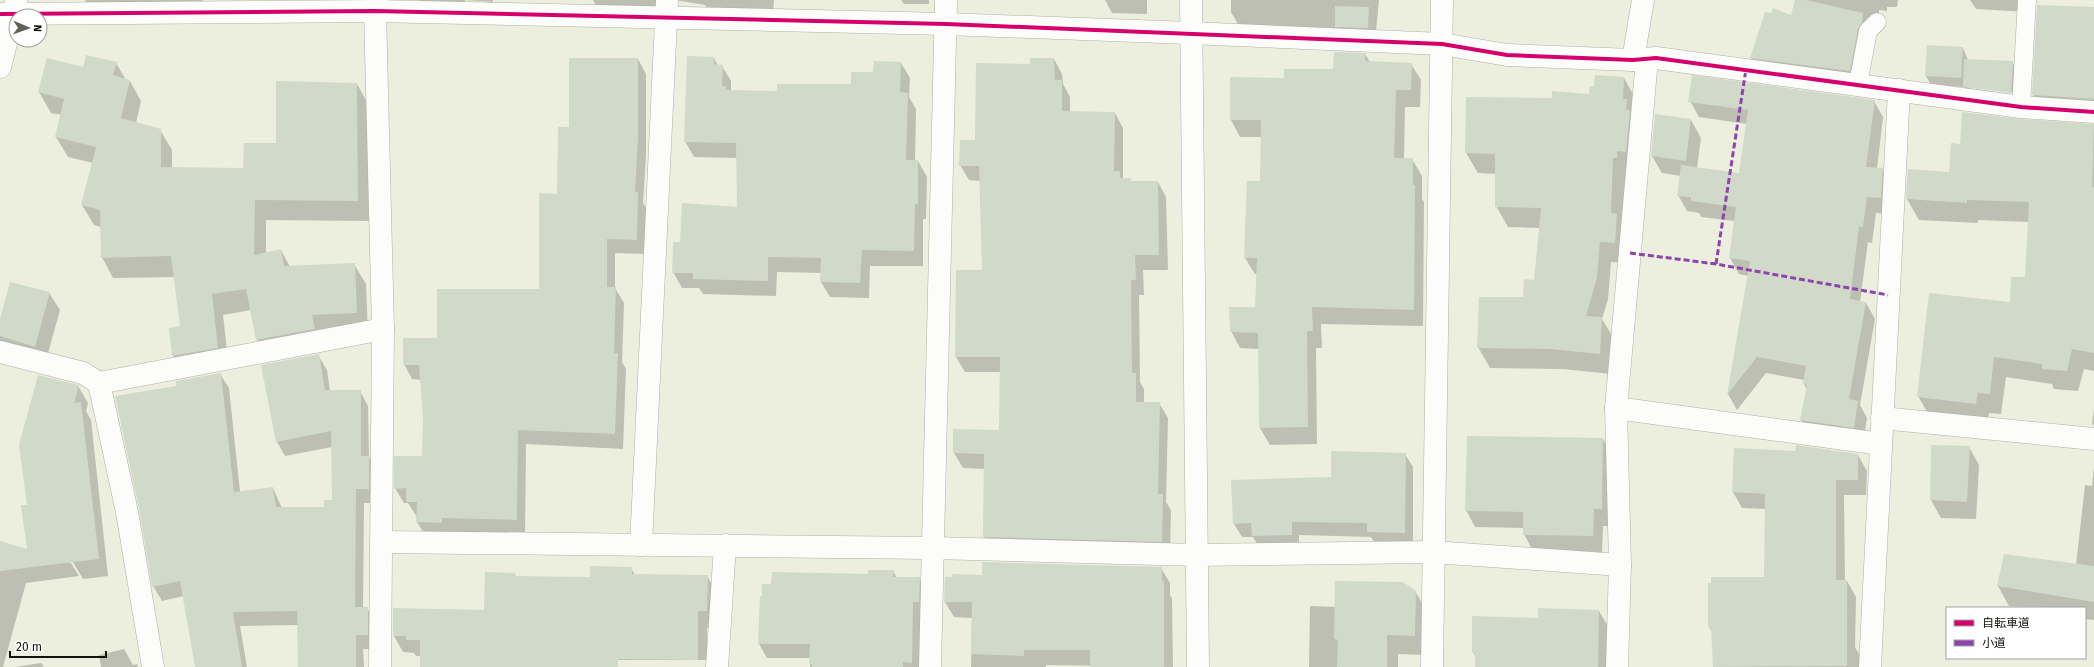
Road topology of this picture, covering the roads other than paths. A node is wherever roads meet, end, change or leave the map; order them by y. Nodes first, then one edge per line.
1 (946, 0) edge
2 (1191, 0) edge
3 (1442, 0) edge
4 (1643, 0) edge
5 (2027, 0) edge
6 (376, 6) edge
7 (666, 9) edge
8 (48, 10) edge
9 (8, 21) edge
10 (1877, 22) dead end
11 (946, 24) junction
12 (1190, 33) junction
13 (1442, 44) junction
14 (1640, 59) junction
15 (0, 67) edge
16 (1858, 84) junction
17 (1899, 90) junction
18 (2020, 107) junction
19 (2094, 112) edge
20 (383, 329) junction
21 (0, 352) edge
22 (99, 383) junction
23 (1616, 408) junction
24 (1882, 418) junction
25 (2094, 439) edge
26 (1881, 444) junction
27 (382, 542) junction
28 (642, 545) junction
29 (725, 545) junction
30 (933, 548) junction
31 (1433, 552) junction
32 (1197, 555) junction
33 (1620, 565) junction
34 (153, 667) edge
35 (380, 667) edge
36 (717, 667) edge
37 (930, 667) edge
38 (1198, 667) edge
39 (1432, 667) edge
40 (1617, 667) edge
41 (1870, 667) edge

1 - 11 street
2 - 12 street
3 - 13 street
4 - 14 street
5 - 18 lane
6 - 7 street
6 - 8 street
6 - 20 street
7 - 11 street
7 - 28 street
9 - 15 street
10 - 16 lane
11 - 12 street
11 - 30 street
12 - 13 street
12 - 32 street
13 - 14 street
13 - 31 street
14 - 16 street
14 - 23 street
16 - 17 street
17 - 18 street
17 - 24 street
18 - 19 street
20 - 22 street
20 - 27 street
21 - 22 street
22 - 34 street
23 - 26 street
23 - 33 street
24 - 25 street
24 - 26 street
26 - 41 street
27 - 28 street
27 - 35 street
28 - 29 street
29 - 30 street
29 - 36 street
30 - 32 street
30 - 37 street
31 - 32 street
31 - 33 street
31 - 39 street
32 - 38 street
33 - 40 street

